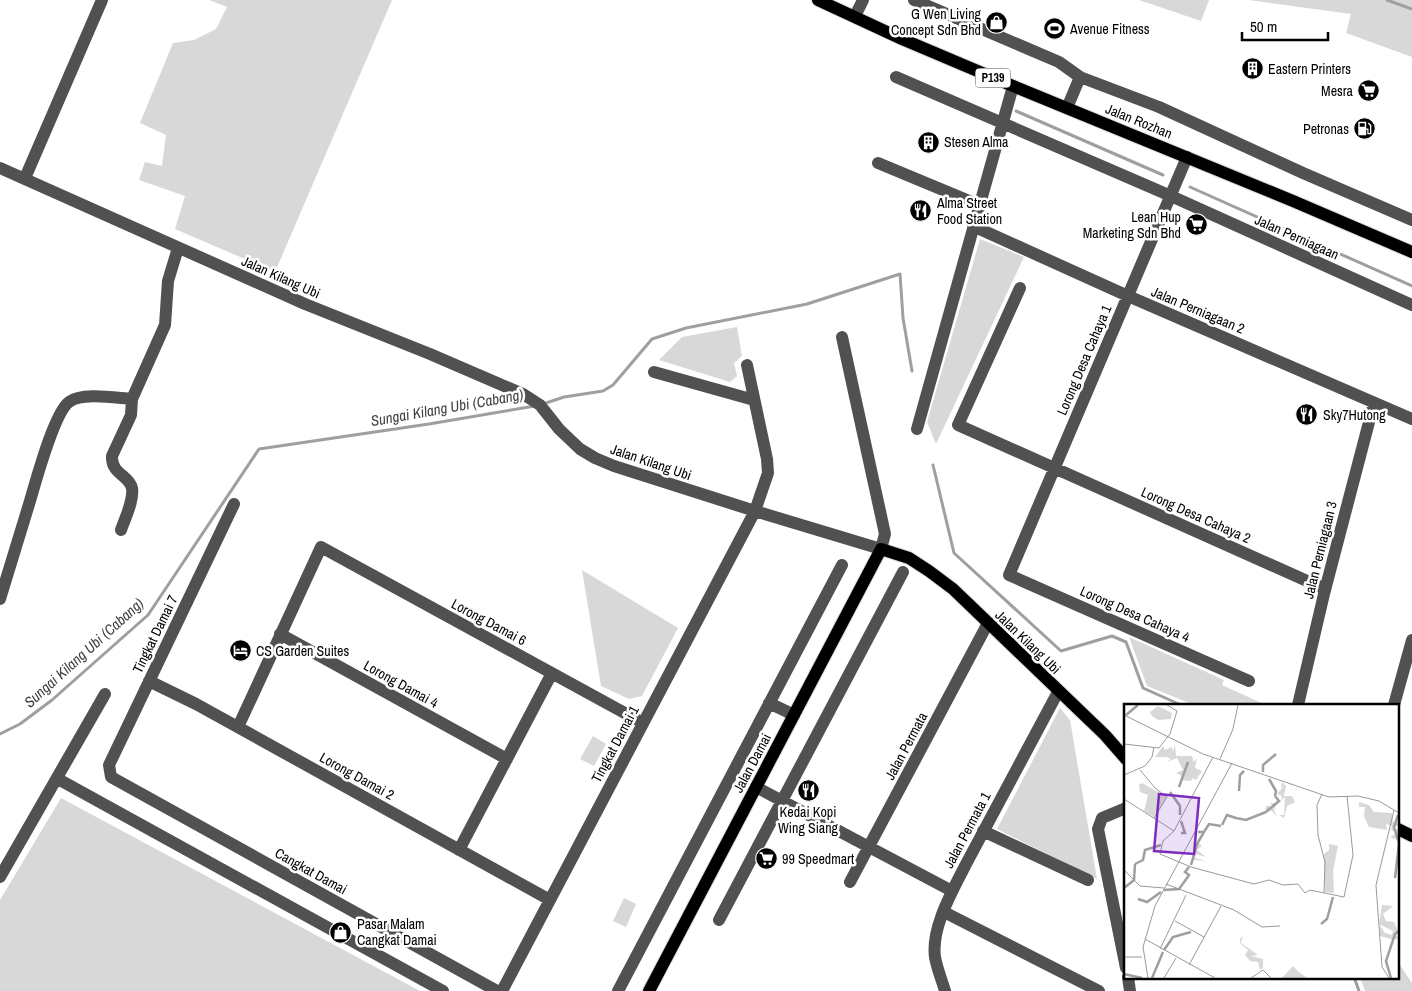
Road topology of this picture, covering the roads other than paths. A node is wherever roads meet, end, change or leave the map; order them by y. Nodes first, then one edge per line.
1 (102, 0) edge
2 (818, 0) edge
3 (863, 0) edge
4 (914, 0) edge
5 (855, 16) junction
6 (1080, 77) junction
7 (896, 78) dead end
8 (1013, 86) junction
9 (1067, 108) junction
10 (1002, 123) junction
11 (1187, 157) junction
12 (878, 163) dead end
13 (0, 168) edge
14 (26, 178) junction
15 (1171, 196) junction
16 (979, 205) junction
17 (1412, 220) edge
18 (974, 226) junction
19 (178, 248) junction
20 (1412, 252) edge
21 (1020, 288) dead end
22 (1128, 296) junction
23 (1412, 305) edge
24 (842, 337) dead end
25 (747, 364) dead end
26 (654, 372) dead end
27 (132, 399) junction
28 (754, 400) junction
29 (1374, 403) junction
30 (1412, 419) edge
31 (917, 429) dead end
32 (1054, 468) junction
33 (234, 504) dead end
34 (755, 511) junction
35 (121, 530) dead end
36 (881, 549) junction
37 (842, 565) dead end
38 (903, 572) dead end
39 (1008, 575) joint
40 (1325, 590) junction
41 (0, 599) edge
42 (988, 623) junction
43 (280, 634) junction
44 (1412, 640) edge
45 (552, 673) junction
46 (1250, 681) dead end
47 (149, 682) junction
48 (1058, 692) junction
49 (105, 694) dead end
50 (769, 703) junction
51 (1298, 704) edge
52 (1394, 704) edge
53 (794, 715) junction
54 (643, 723) junction
55 (238, 727) junction
56 (1124, 756) edge
57 (507, 759) junction
58 (111, 777) joint
59 (58, 779) junction
60 (756, 787) junction
61 (782, 801) junction
62 (1124, 809) edge
63 (983, 830) junction
64 (1400, 830) edge
65 (1412, 836) edge
66 (870, 847) junction
67 (459, 850) junction
68 (0, 877) edge
69 (1088, 880) dead end
70 (850, 882) dead end
71 (952, 891) junction
72 (550, 900) junction
73 (944, 912) junction
74 (1121, 919) edge
75 (718, 920) dead end
76 (1124, 948) edge
77 (1128, 978) edge
78 (443, 991) edge
79 (497, 991) edge
80 (502, 991) edge
81 (618, 991) edge
82 (649, 991) edge
83 (945, 991) edge
84 (1099, 991) edge
85 (1130, 991) edge

1 - 14 street
2 - 5 main road, Jalan Rozhan / P139
3 - 5 street
4 - 6 street, Jalan Rozhan
5 - 8 main road, Jalan Rozhan / P139
6 - 9 street
6 - 17 street, Jalan Rozhan
7 - 10 street, Jalan Perniagaan
8 - 9 main road, Jalan Rozhan / P139
8 - 10 street
9 - 11 main road, Jalan Rozhan / P139
10 - 15 street, Jalan Perniagaan
10 - 16 street
11 - 15 street, Lorong Desa Cahaya 1
11 - 20 main road, Jalan Rozhan / P139
12 - 16 street
13 - 14 street, Jalan Kilang Ubi
14 - 19 street, Jalan Kilang Ubi
15 - 22 street, Lorong Desa Cahaya 1
15 - 23 street, Jalan Perniagaan
16 - 18 street
18 - 22 street, Jalan Perniagaan 2
18 - 31 street
19 - 27 street
19 - 34 street, Jalan Kilang Ubi
21 - 32 street, Lorong Desa Cahaya 2
22 - 29 street, Jalan Perniagaan 2
22 - 32 street, Lorong Desa Cahaya 1
24 - 36 street
25 - 28 street, Tingkat Damai 1
26 - 28 street
27 - 35 street
27 - 41 street
28 - 34 street, Tingkat Damai 1
29 - 30 street, Jalan Perniagaan 2
29 - 40 street, Jalan Perniagaan 3
32 - 39 street, Lorong Desa Cahaya 1
32 - 40 street, Lorong Desa Cahaya 2
33 - 47 street, Tingkat Damai 7
34 - 36 street, Jalan Kilang Ubi
34 - 54 street, Tingkat Damai 1
36 - 42 main road, Jalan Kilang Ubi
36 - 53 main road, Jalan Damai
37 - 50 street, Jalan Damai
38 - 61 street
39 - 46 street, Lorong Desa Cahaya 4
40 - 51 street, Jalan Perniagaan 3
42 - 48 main road, Jalan Kilang Ubi
42 - 66 street, Jalan Permata
43 - 45 street, Lorong Damai 6
43 - 55 street
43 - 57 street, Lorong Damai 4
44 - 52 street
45 - 54 street, Lorong Damai 6
45 - 57 street
47 - 55 street, Lorong Damai 2
47 - 58 street, Tingkat Damai 7
48 - 56 main road, Jalan Kilang Ubi
48 - 63 street, Jalan Permata 1
49 - 59 street
50 - 53 street
50 - 81 street, Jalan Damai
53 - 60 main road, Jalan Damai
54 - 72 street, Tingkat Damai 1
55 - 67 street, Lorong Damai 2
57 - 67 street
58 - 79 street, Cangkat Damai
59 - 68 street
59 - 78 street
60 - 61 street
60 - 82 main road, Jalan Damai
61 - 66 street
61 - 75 street
62 - 74 street
63 - 69 street
63 - 71 street, Jalan Permata 1
64 - 65 main road
66 - 70 street, Jalan Permata
66 - 71 street
67 - 72 street, Lorong Damai 2
71 - 73 street, Jalan Permata 1
72 - 80 street, Tingkat Damai 1
73 - 83 street, Jalan Permata 1
73 - 84 street
74 - 76 street
77 - 85 street

